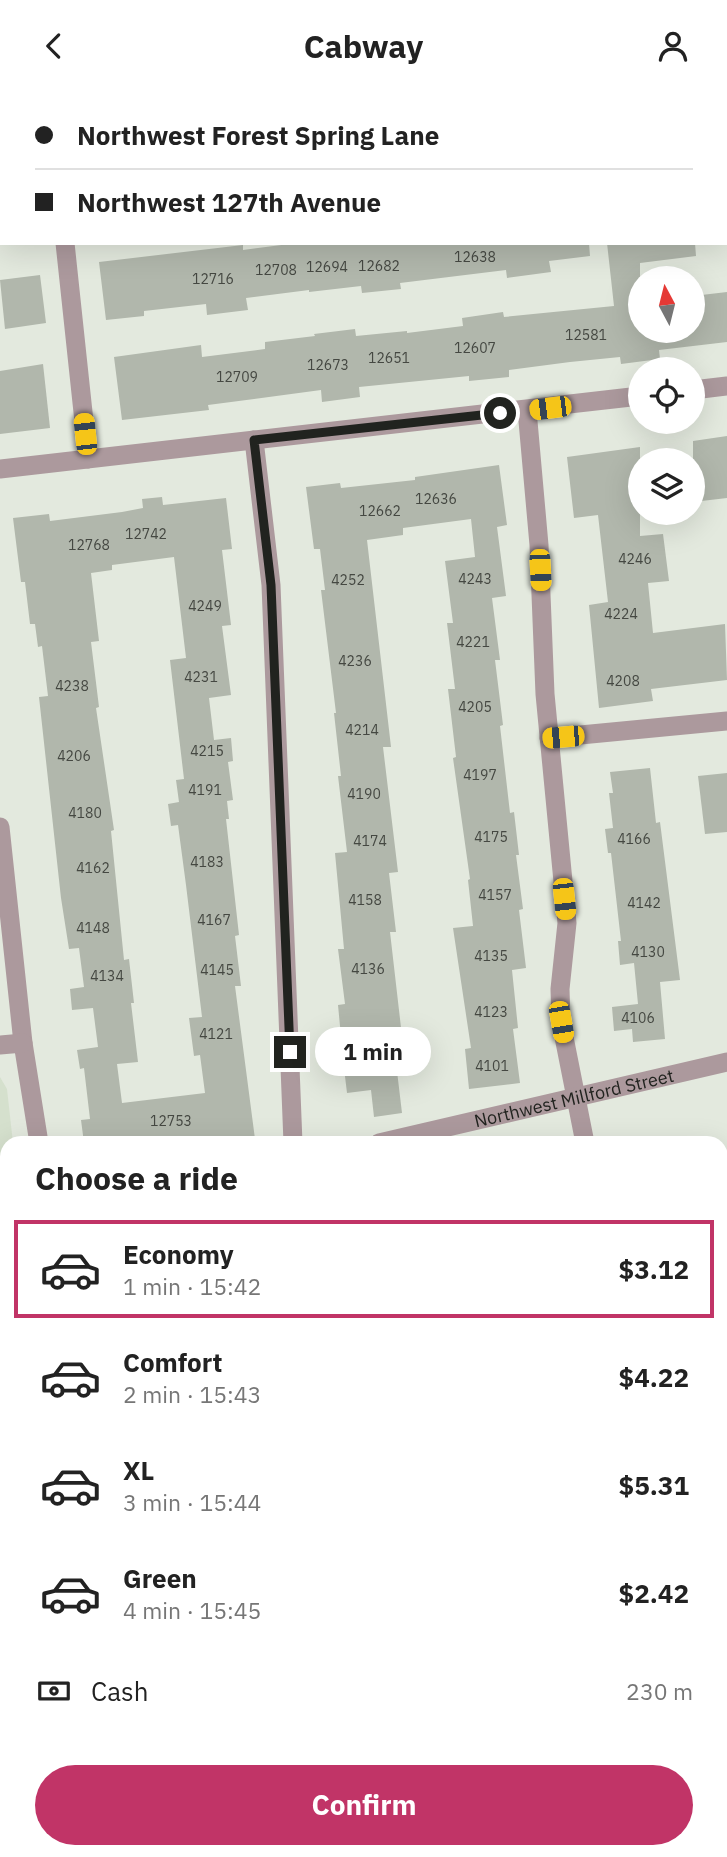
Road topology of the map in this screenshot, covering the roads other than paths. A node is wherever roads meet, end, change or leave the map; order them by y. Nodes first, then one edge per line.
1 (65, 245) edge
2 (727, 386) edge
3 (705, 389) edge
4 (628, 397) edge
5 (527, 410) junction
6 (254, 440) junction
7 (88, 459) junction
8 (0, 470) edge
9 (727, 722) edge
10 (549, 738) junction
11 (0, 827) edge
12 (23, 1043) junction
13 (0, 1045) edge
14 (727, 1062) edge
15 (575, 1098) junction
16 (37, 1136) edge
17 (293, 1136) edge
18 (409, 1136) edge
19 (583, 1136) edge

1 - 7 street
2 - 3 street
4 - 5 street
5 - 6 street
5 - 10 street
6 - 7 street
6 - 17 street
7 - 8 street
9 - 10 street
10 - 15 street
11 - 12 street
12 - 13 street
12 - 16 street
14 - 15 street, Northwest Millford Street
15 - 18 street, Northwest Millford Street
15 - 19 street

